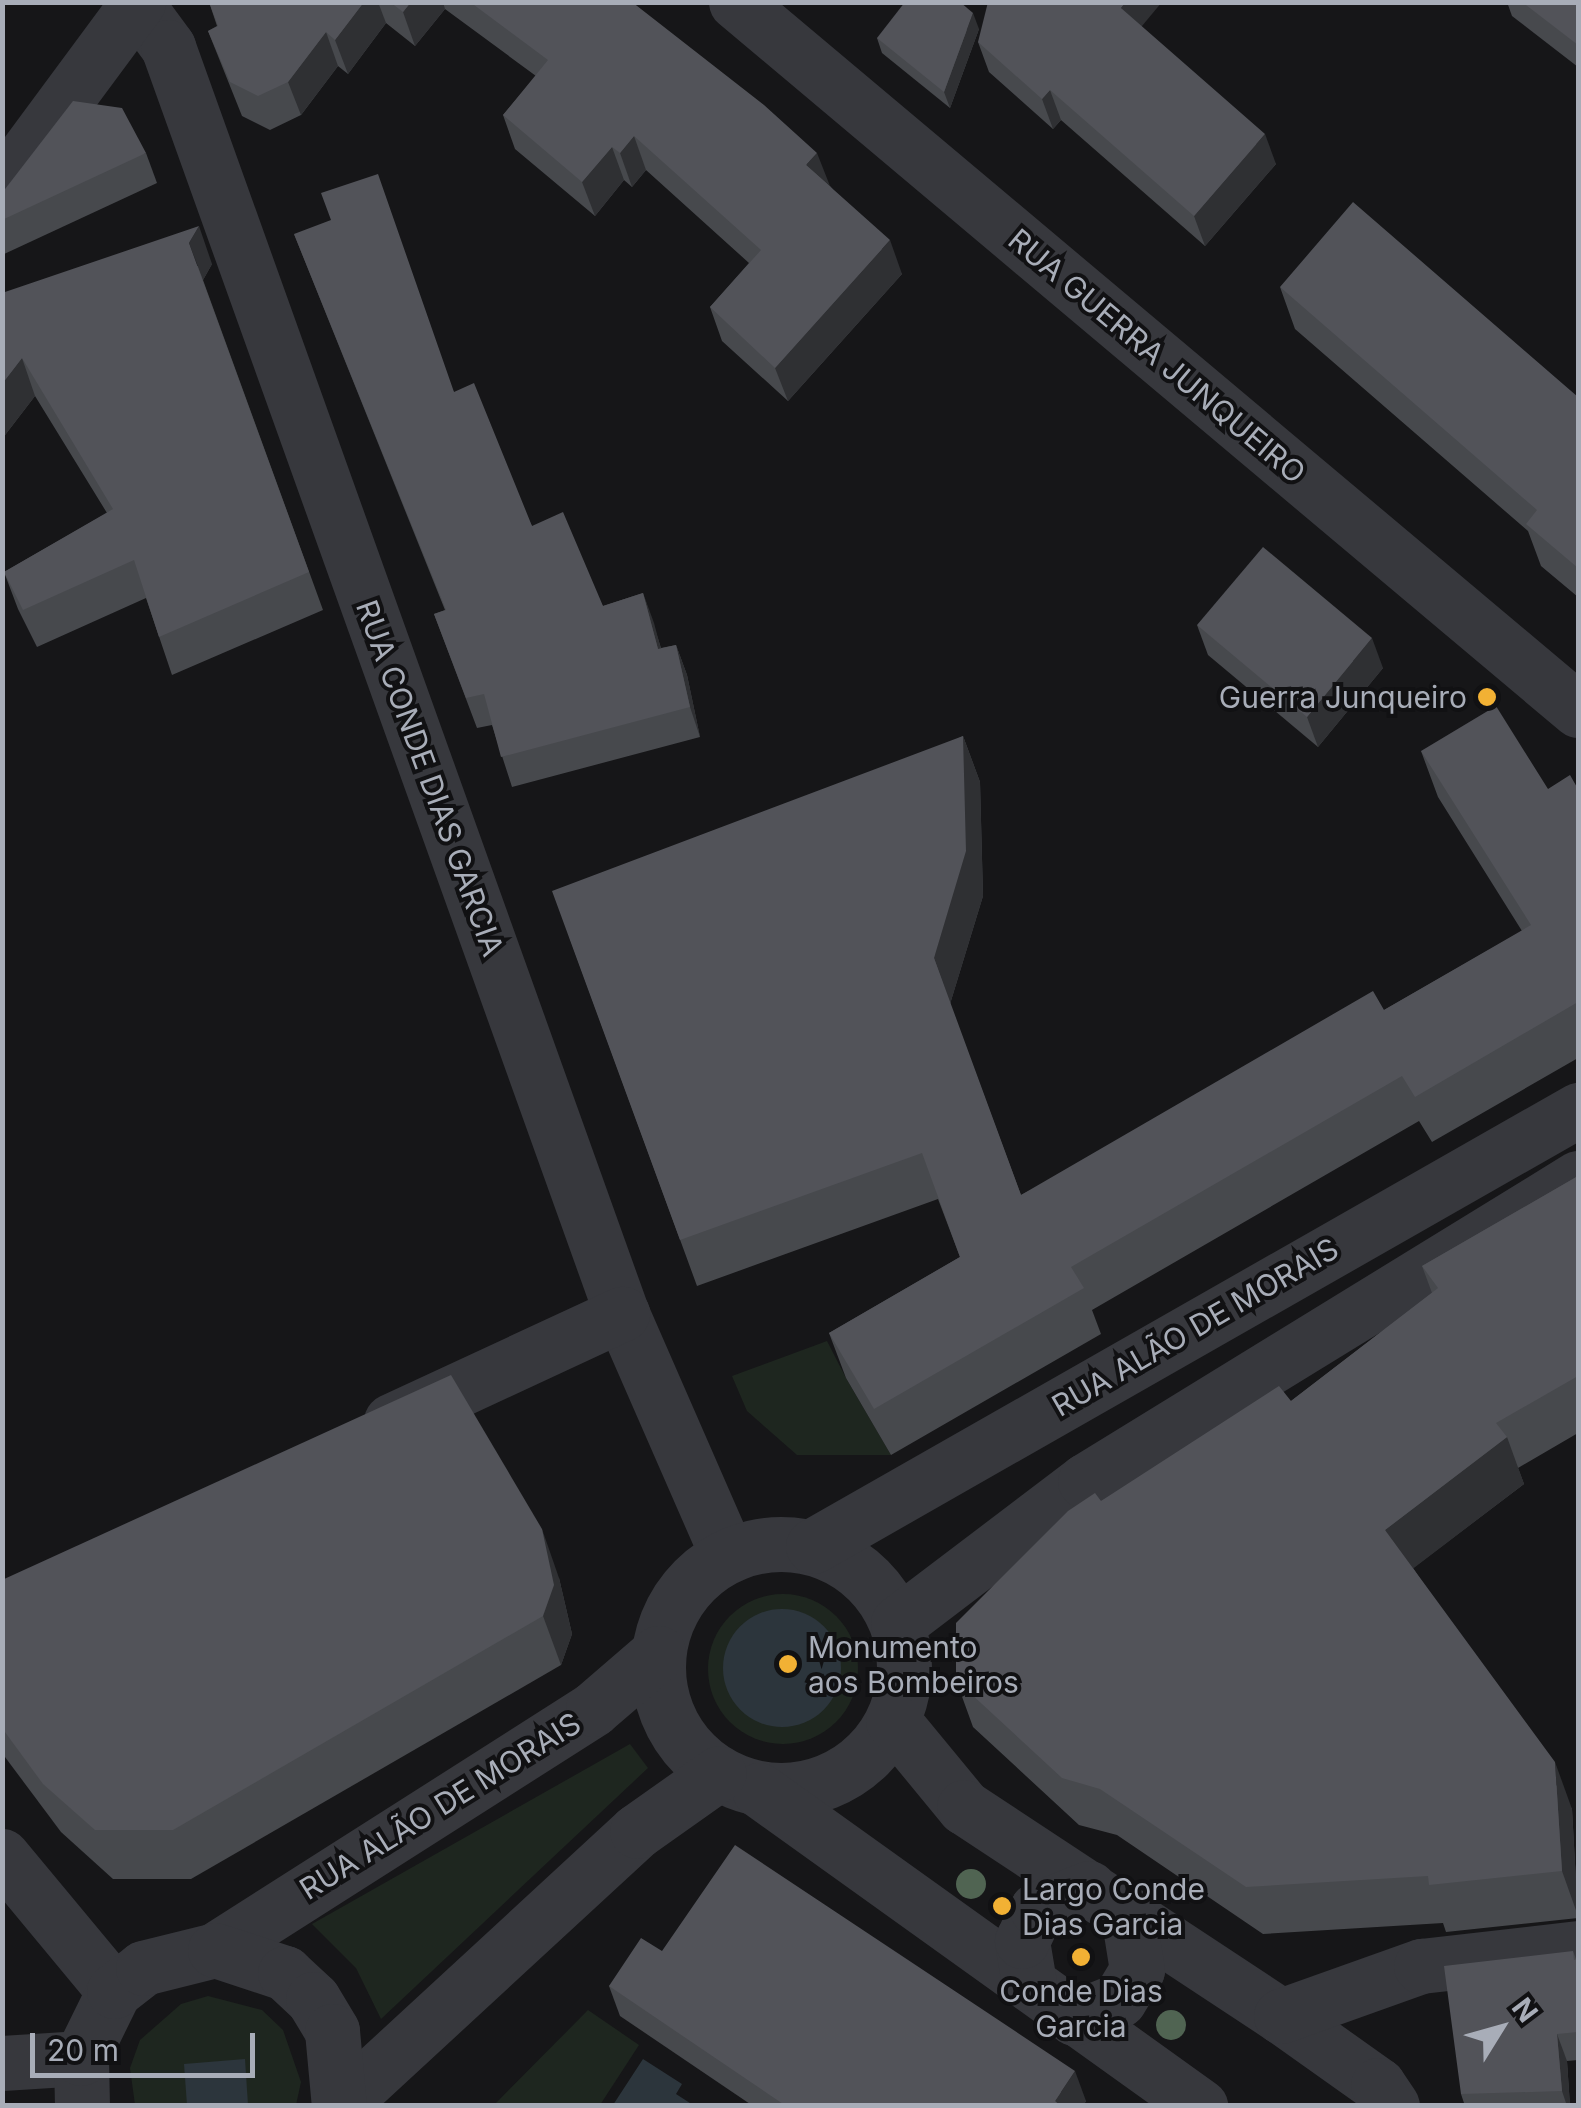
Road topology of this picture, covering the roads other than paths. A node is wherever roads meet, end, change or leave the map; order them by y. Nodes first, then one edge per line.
1 (736, 2) edge
2 (137, 3) edge
3 (2, 186) edge
4 (1578, 710) edge
5 (1578, 1110) edge
6 (1578, 1178) edge
7 (622, 1314) junction
8 (339, 1446) edge
9 (813, 1546) junction
10 (727, 1554) junction
11 (898, 1623) junction
12 (658, 1653) junction
13 (893, 1721) junction
14 (739, 1782) junction
15 (2, 1856) edge
16 (1109, 1901) junction
17 (1578, 1948) edge
18 (215, 1950) junction
19 (1029, 1983) junction
20 (114, 1992) junction
21 (1281, 2016) junction
22 (1074, 2018) junction
23 (2, 2063) edge
24 (81, 2082) edge
25 (340, 2105) edge
26 (1200, 2106) edge
27 (1392, 2106) edge

1 - 4 street, RUA GUERRA JUNQUEIRO
2 - 3 street
2 - 7 street, RUA CONDE DIAS GARCIA
5 - 9 street, RUA ALÃO DE MORAIS
6 - 11 street
7 - 8 street
7 - 10 street, RUA CONDE DIAS GARCIA
9 - 10 street
9 - 11 street
10 - 12 street
11 - 13 street
12 - 14 street
12 - 18 street, RUA ALÃO DE MORAIS
13 - 14 street
13 - 16 street
14 - 19 street
14 - 25 street
15 - 20 street
16 - 19 street
16 - 21 street
16 - 22 street
17 - 21 street
18 - 20 street, RUA ALÃO DE MORAIS
18 - 25 street
19 - 22 street
20 - 24 street
21 - 27 street
22 - 26 street
23 - 24 street

